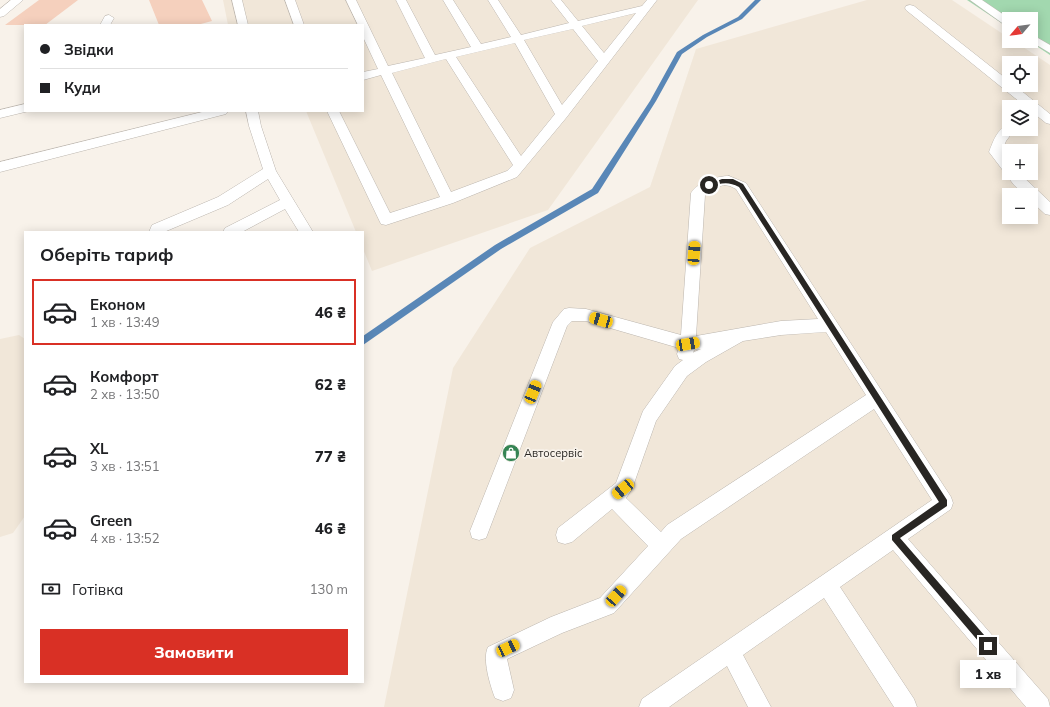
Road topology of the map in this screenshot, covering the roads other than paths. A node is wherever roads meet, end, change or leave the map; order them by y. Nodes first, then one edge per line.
1 (18, 0) edge
2 (237, 0) edge
3 (290, 0) edge
4 (351, 0) edge
5 (401, 0) edge
6 (448, 0) edge
7 (492, 0) edge
8 (556, 0) edge
9 (975, 0) edge
10 (649, 4) edge
11 (910, 8) dead end
12 (0, 14) edge
13 (1002, 17) edge
14 (243, 24) edge
15 (299, 24) edge
16 (363, 24) edge
17 (575, 25) junction
18 (364, 27) edge
19 (518, 39) junction
20 (1038, 42) edge
21 (478, 49) junction
22 (1050, 50) edge
23 (450, 56) junction
24 (432, 60) junction
25 (604, 60) junction
26 (384, 70) junction
27 (364, 76) edge
28 (24, 108) edge
29 (218, 112) edge
30 (252, 112) edge
31 (333, 112) edge
32 (0, 114) edge
33 (562, 115) junction
34 (1047, 118) edge
35 (1003, 136) edge
36 (1002, 160) edge
37 (520, 166) junction
38 (0, 167) edge
39 (270, 171) junction
40 (1017, 180) edge
41 (448, 199) junction
42 (289, 201) junction
43 (1050, 210) edge
44 (156, 231) edge
45 (232, 231) edge
46 (305, 231) edge
47 (829, 325) junction
48 (740, 335) junction
49 (688, 344) junction
50 (681, 371) junction
51 (876, 398) junction
52 (613, 497) junction
53 (479, 531) dead end
54 (565, 535) dead end
55 (894, 537) junction
56 (661, 546) junction
57 (827, 584) junction
58 (730, 651) junction
59 (503, 690) dead end
60 (650, 707) edge
61 (760, 707) edge
62 (906, 707) edge
63 (1040, 707) edge

1 - 12 lane
2 - 14 lane
3 - 15 lane
4 - 16 lane
5 - 24 lane
6 - 21 lane
7 - 19 lane
8 - 17 lane
9 - 13 lane
10 - 17 lane
10 - 25 lane
11 - 34 lane
17 - 19 lane
17 - 25 lane
18 - 26 lane
19 - 21 lane
19 - 33 lane
20 - 22 lane
21 - 23 lane
23 - 24 lane
23 - 37 lane
24 - 26 lane
25 - 33 lane
26 - 27 lane
26 - 41 lane
28 - 32 lane
29 - 38 lane
30 - 39 lane
31 - 41 lane
33 - 37 lane
35 - 36 lane
37 - 41 lane
39 - 42 lane
39 - 44 lane
40 - 43 lane
42 - 45 lane
42 - 46 lane
47 - 48 lane
47 - 49 lane
47 - 51 lane
48 - 49 lane
48 - 50 lane
49 - 50 lane
49 - 53 lane
50 - 52 lane
51 - 55 lane
51 - 56 lane
52 - 54 lane
52 - 56 lane
55 - 57 lane
55 - 63 lane
56 - 59 lane
57 - 58 lane
57 - 62 lane
58 - 60 lane
58 - 61 lane

